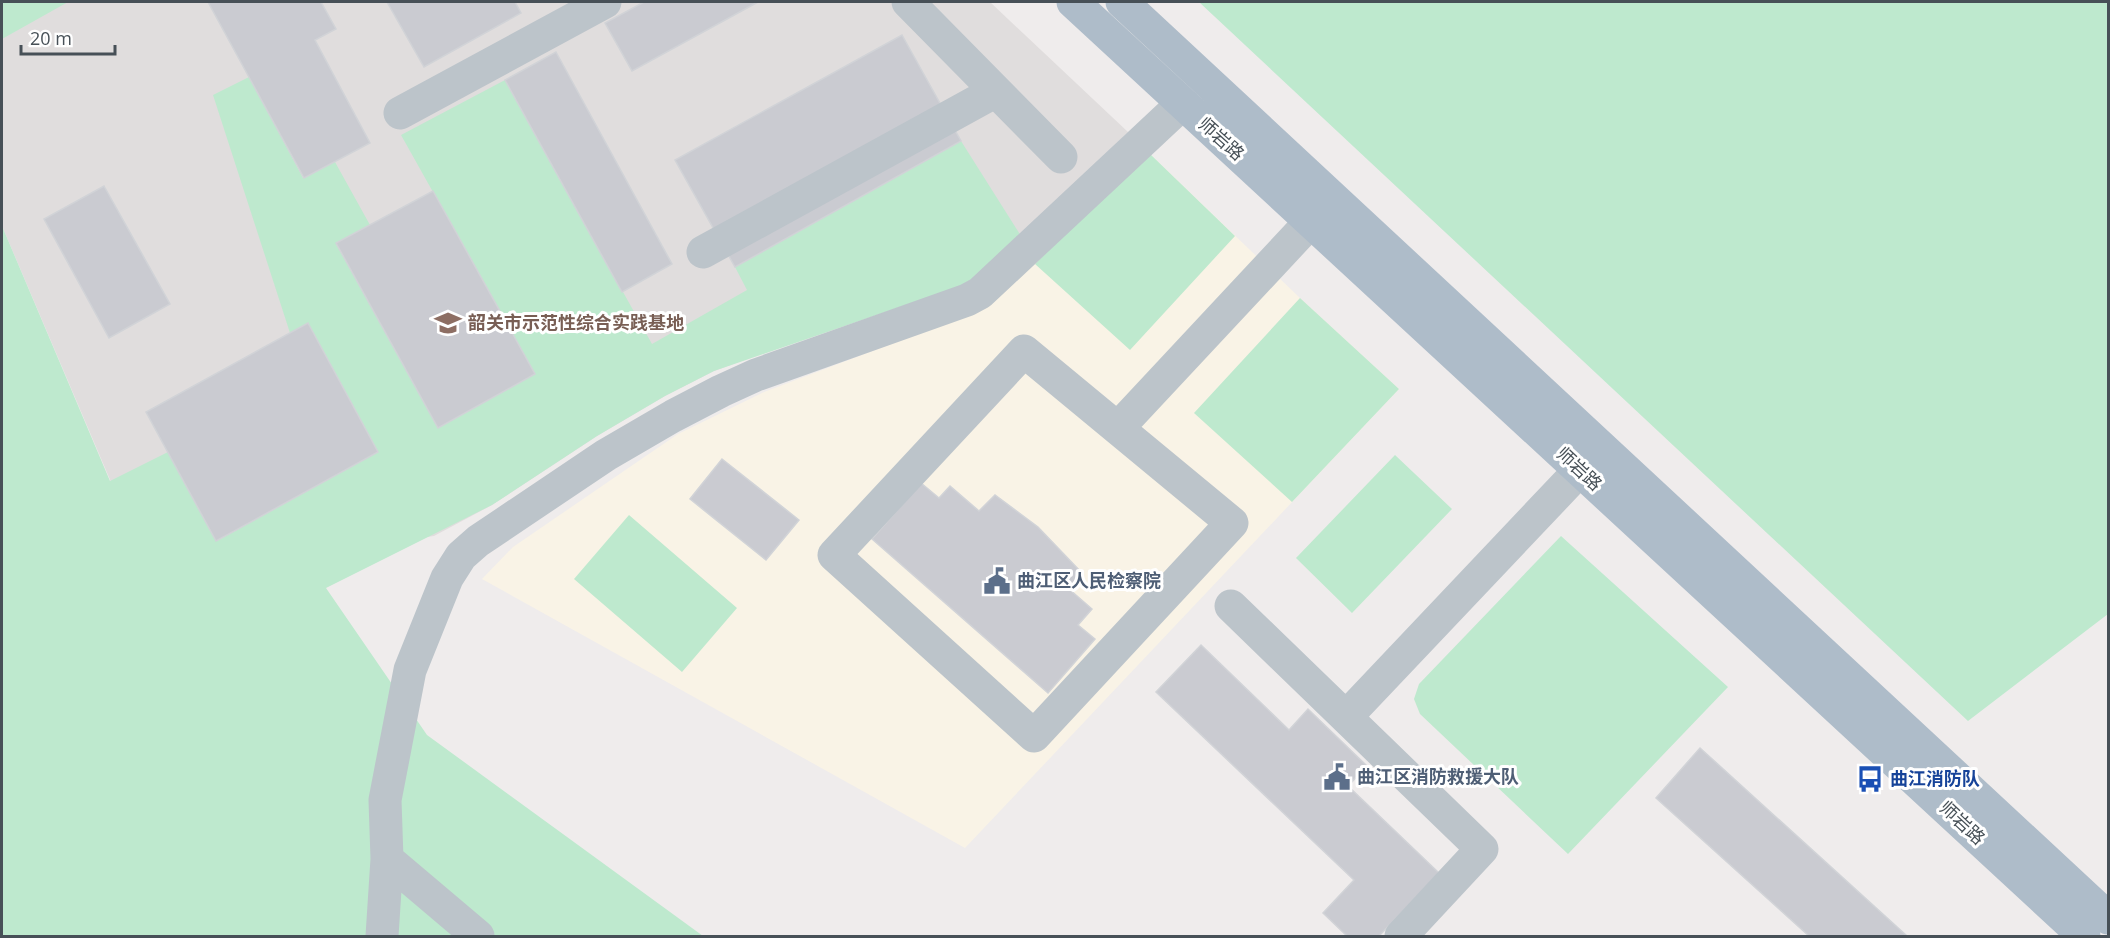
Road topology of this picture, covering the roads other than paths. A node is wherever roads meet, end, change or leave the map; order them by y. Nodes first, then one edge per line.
1 (605, 2) edge
2 (908, 2) edge
3 (1073, 2) edge
4 (1122, 2) edge
5 (996, 91) junction
6 (1182, 104) junction
7 (400, 113) dead end
8 (1061, 157) dead end
9 (1322, 210) junction
10 (703, 252) dead end
11 (1118, 428) junction
12 (1590, 459) junction
13 (1231, 606) dead end
14 (1346, 717) junction
15 (387, 860) junction
16 (2109, 918) edge
17 (382, 936) edge
18 (478, 936) edge
19 (1401, 936) edge
20 (2084, 936) edge

1 - 7 street
2 - 5 street
3 - 6 main road, 师岩路
4 - 9 main road, 师岩路
5 - 8 street
5 - 10 street
6 - 9 main road, 师岩路
6 - 15 street
9 - 11 street
9 - 12 main road, 师岩路
11 - 11 street
12 - 14 street
12 - 16 main road, 师岩路
12 - 20 main road, 师岩路
13 - 14 street
14 - 19 street
15 - 17 street
15 - 18 street

